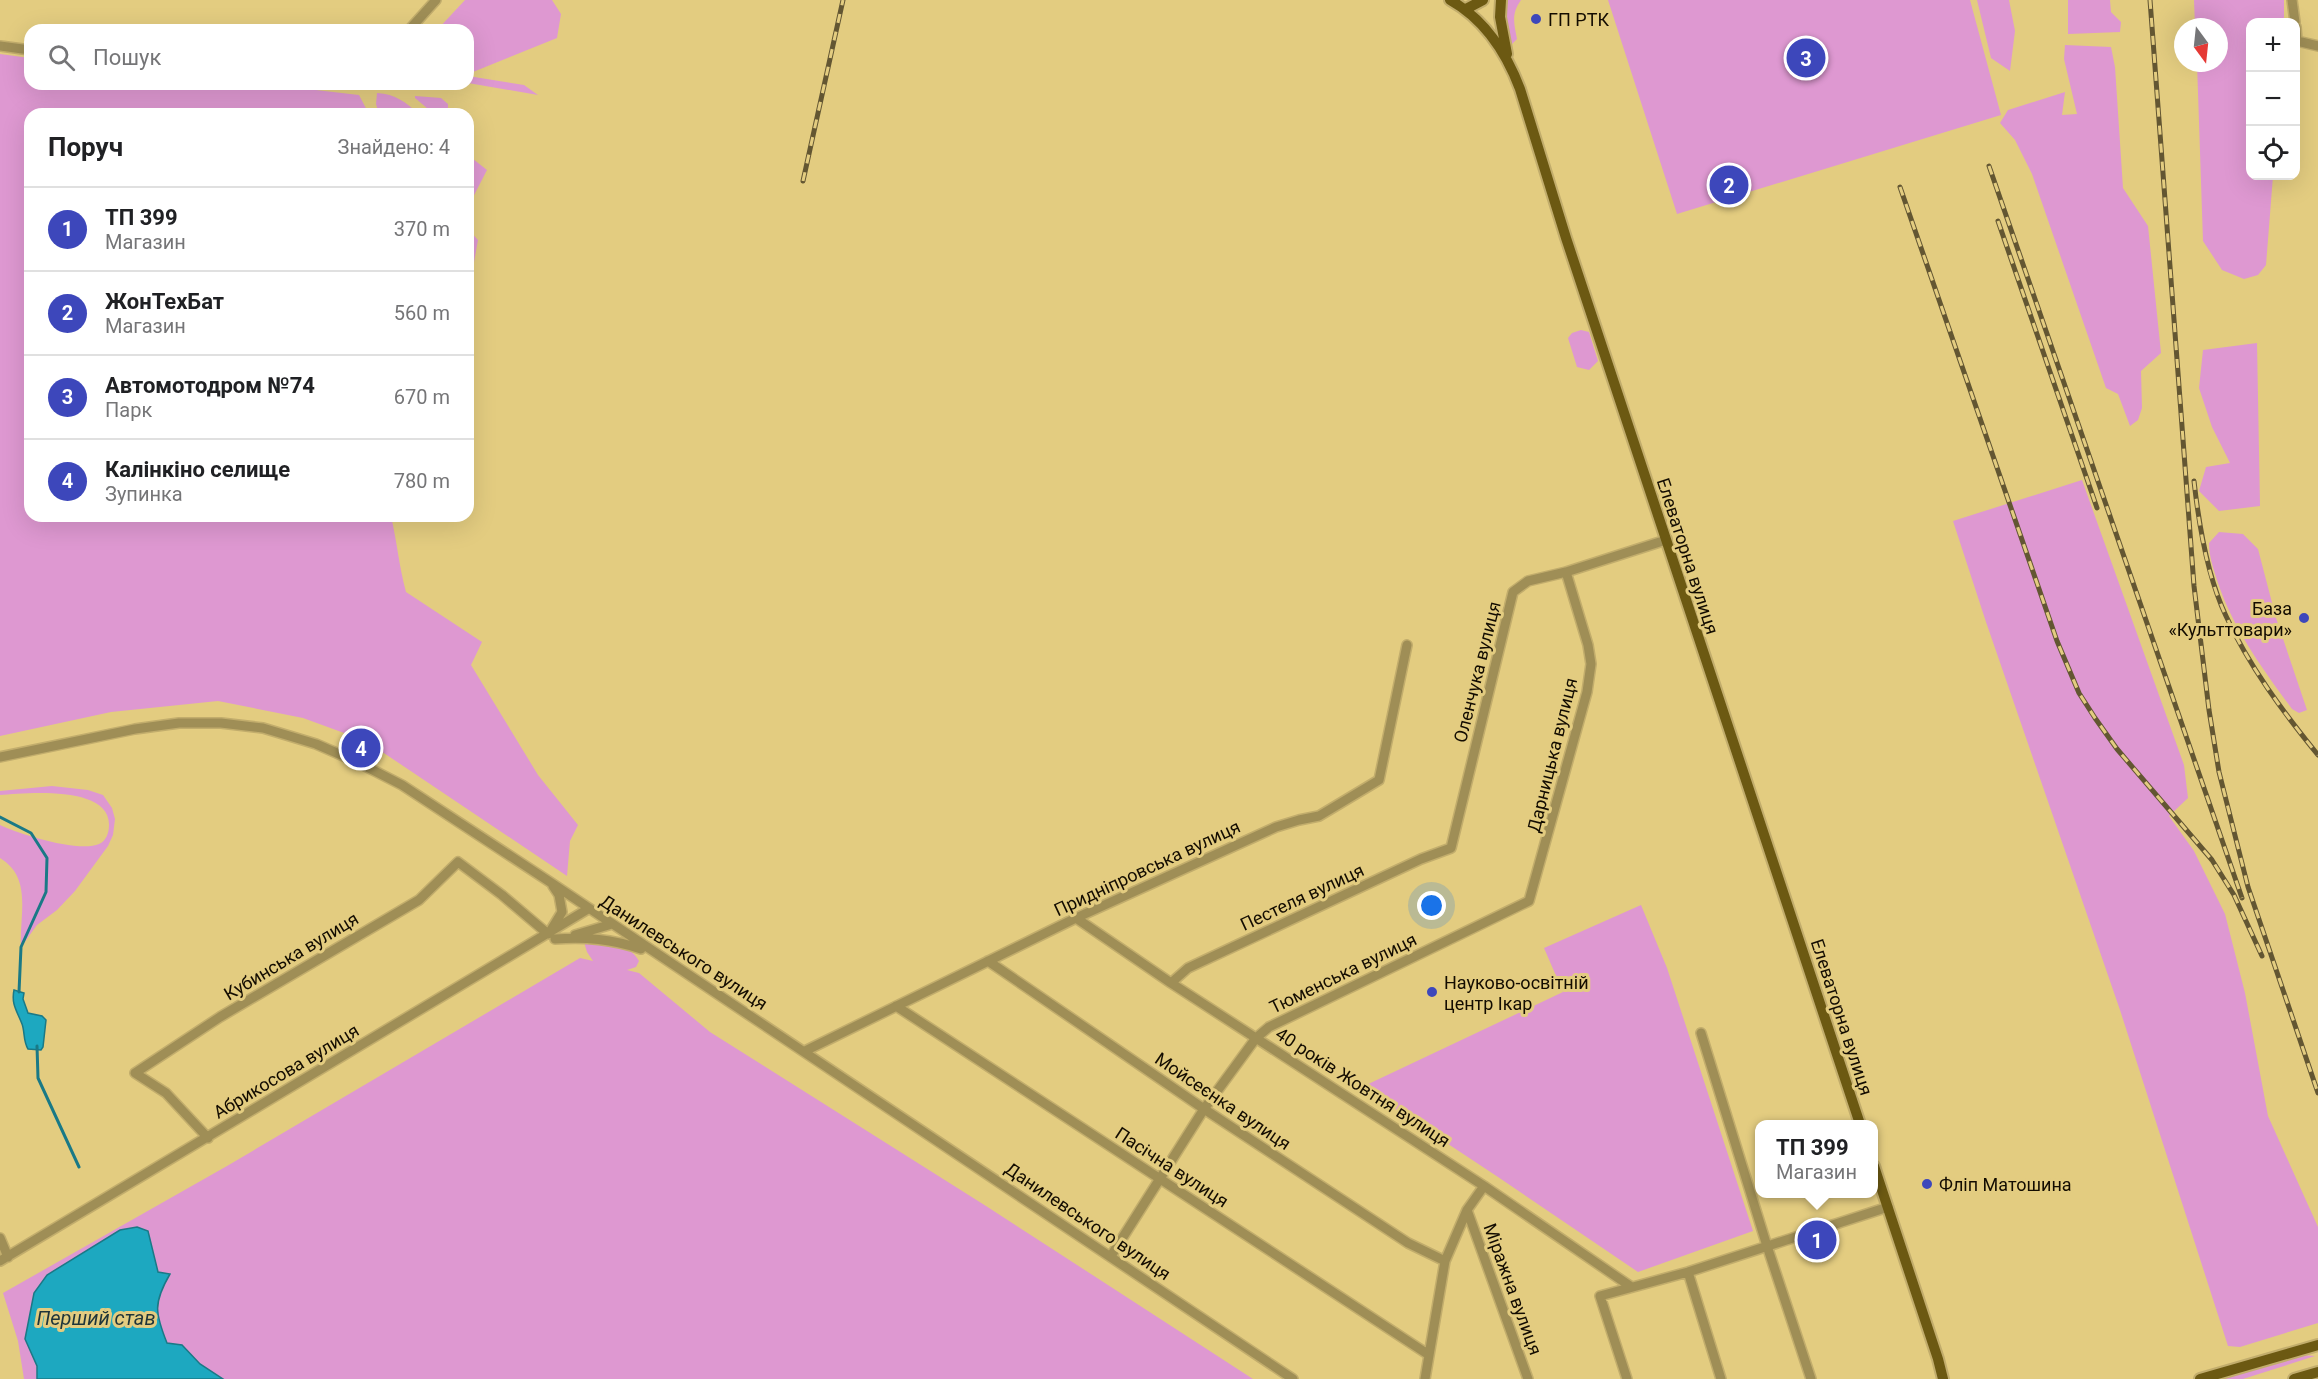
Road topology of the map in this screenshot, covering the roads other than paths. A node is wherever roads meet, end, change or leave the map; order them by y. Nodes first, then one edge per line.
1 (436, 0) edge
2 (1450, 0) edge
3 (1483, 0) edge
4 (1502, 0) edge
5 (2292, 0) edge
6 (1466, 9) junction
7 (2294, 18) edge
8 (414, 24) edge
9 (2300, 42) edge
10 (0, 46) edge
11 (2318, 46) edge
12 (24, 49) edge
13 (1511, 65) junction
14 (1665, 540) junction
15 (1566, 572) junction
16 (1407, 645) dead end
17 (0, 757) edge
18 (1451, 848) joint
19 (1537, 876) joint
20 (550, 882) junction
21 (588, 909) junction
22 (1076, 918) junction
23 (612, 924) junction
24 (552, 937) junction
25 (655, 953) junction
26 (988, 961) junction
27 (1171, 983) junction
28 (896, 1006) junction
29 (1701, 1033) dead end
30 (1256, 1038) junction
31 (805, 1051) junction
32 (1204, 1109) junction
33 (1858, 1120) edge
34 (208, 1138) junction
35 (1160, 1178) junction
36 (1878, 1179) edge
37 (1484, 1186) junction
38 (1887, 1207) junction
39 (1467, 1210) junction
40 (0, 1238) edge
41 (1767, 1245) junction
42 (1112, 1256) junction
43 (4, 1259) edge
44 (1445, 1261) junction
45 (1688, 1272) junction
46 (1630, 1286) junction
47 (2315, 1346) edge
48 (1429, 1355) junction
49 (1938, 1359) junction
50 (2318, 1372) edge
51 (1293, 1379) edge
52 (1425, 1379) edge
53 (1528, 1379) edge
54 (1627, 1379) edge
55 (1721, 1379) edge
56 (1811, 1379) edge
57 (1943, 1379) edge
58 (1950, 1379) edge
59 (2200, 1379) edge
60 (2295, 1379) edge

1 - 8 street
2 - 6 main road, Елеваторна вулиця
3 - 6 main road
4 - 13 main road
5 - 7 street
6 - 13 main road, Елеваторна вулиця
9 - 11 street
10 - 12 street
13 - 14 main road, Елеваторна вулиця
14 - 15 street, Оленчука вулиця
14 - 33 main road, Елеваторна вулиця
15 - 18 street, Оленчука вулиця
15 - 19 street, Дарницька вулиця
16 - 22 street, Придніпровська вулиця
17 - 20 street, Данилевського вулиця
18 - 27 street, Пестеля вулиця
19 - 30 street, Тюменська вулиця
20 - 21 street, Данилевського вулиця
20 - 24 street
21 - 23 street, Данилевського вулиця
21 - 24 street
22 - 26 street, Придніпровська вулиця
22 - 27 street, 40 років Жовтня вулиця
23 - 24 street
23 - 25 street, Данилевського вулиця
24 - 25 street
24 - 34 street, Абрикосова вулиця
24 - 34 street, Кубинська вулиця
25 - 31 street, Данилевського вулиця
26 - 28 street, Придніпровська вулиця
26 - 32 street, Мойсеєнка вулиця
27 - 30 street, 40 років Жовтня вулиця
28 - 31 street, Придніпровська вулиця
28 - 35 street, Пасічна вулиця
29 - 41 street
30 - 32 street, Тюменська вулиця
30 - 37 street, 40 років Жовтня вулиця
31 - 42 street, Данилевського вулиця
32 - 35 street, Тюменська вулиця
32 - 44 street, Мойсеєнка вулиця
34 - 43 street, Абрикосова вулиця
35 - 42 street, Тюменська вулиця
35 - 48 street, Пасічна вулиця
36 - 38 main road
37 - 39 street
37 - 46 street, 40 років Жовтня вулиця
38 - 41 street
38 - 49 main road
39 - 44 street
39 - 53 street, Міражна вулиця
40 - 43 street
41 - 45 street
41 - 56 street
42 - 51 street, Данилевського вулиця
44 - 48 street
45 - 46 street
45 - 55 street
46 - 54 street
47 - 59 main road
48 - 52 street
49 - 57 main road
49 - 58 main road
50 - 60 main road

